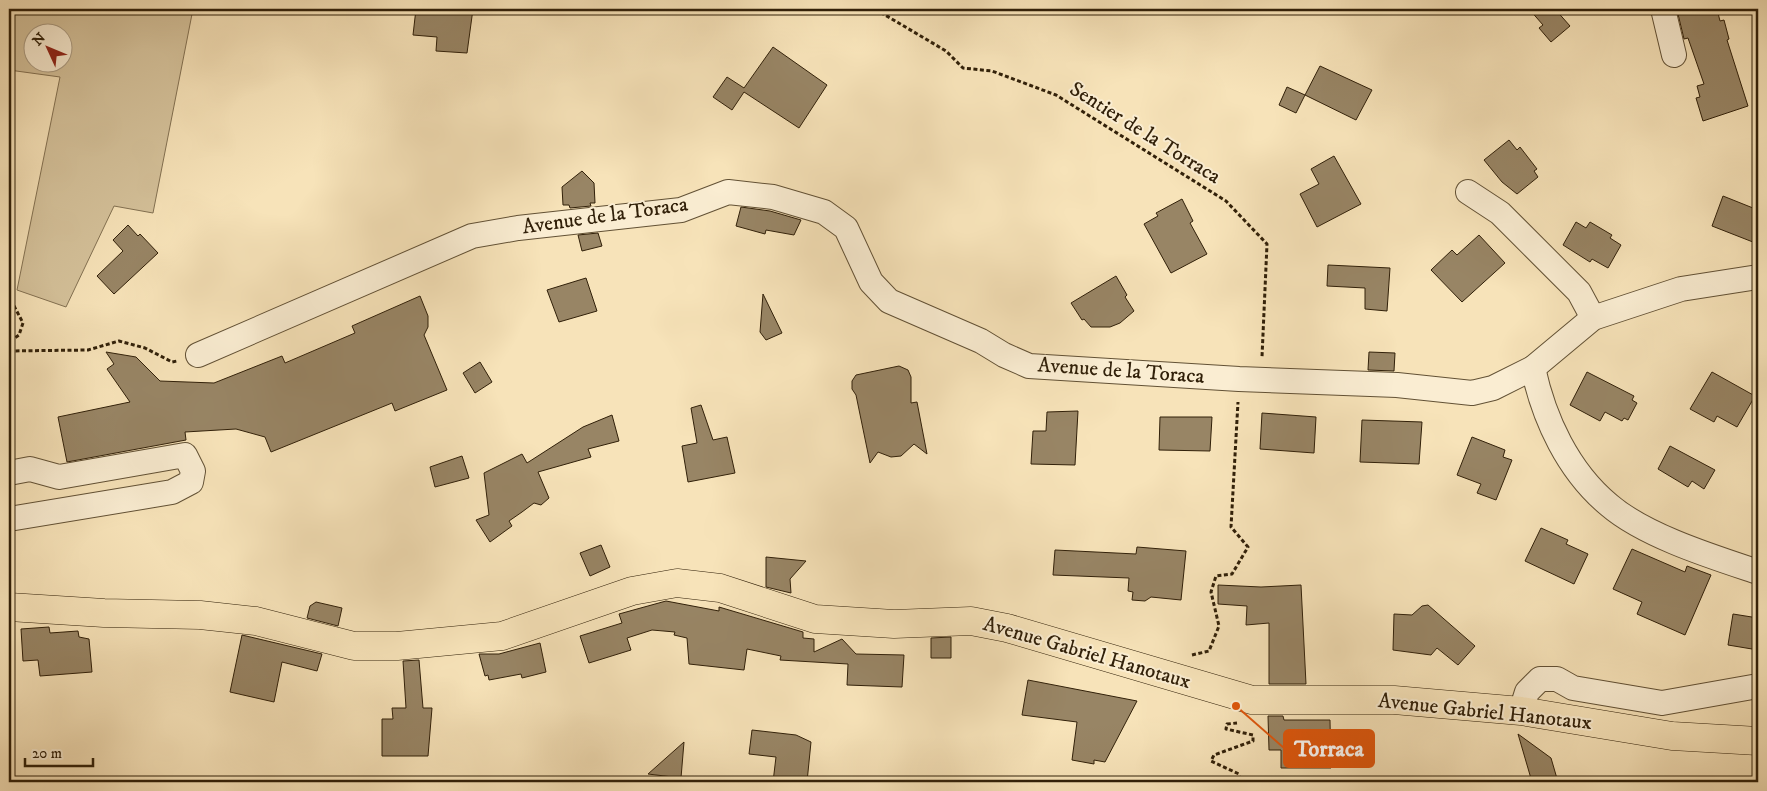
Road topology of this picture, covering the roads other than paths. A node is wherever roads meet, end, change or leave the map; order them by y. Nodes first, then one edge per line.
1 (1663, 9) edge
2 (1674, 55) dead end
3 (1468, 192) dead end
4 (1758, 277) edge
5 (1593, 318) junction
6 (198, 355) road end
7 (1533, 368) junction
8 (9, 473) edge
9 (9, 519) edge
10 (1758, 572) edge
11 (9, 608) edge
12 (1758, 686) edge
13 (1521, 711) junction
14 (1758, 741) edge

1 - 2 street
3 - 5 street
4 - 5 street, Avenue de la Toraca
5 - 7 street, Avenue de la Toraca
6 - 7 street, Avenue de la Toraca
7 - 10 street
8 - 9 street
11 - 13 main road, Avenue Gabriel Hanotaux
12 - 13 street
13 - 14 main road, Avenue Gabriel Hanotaux

